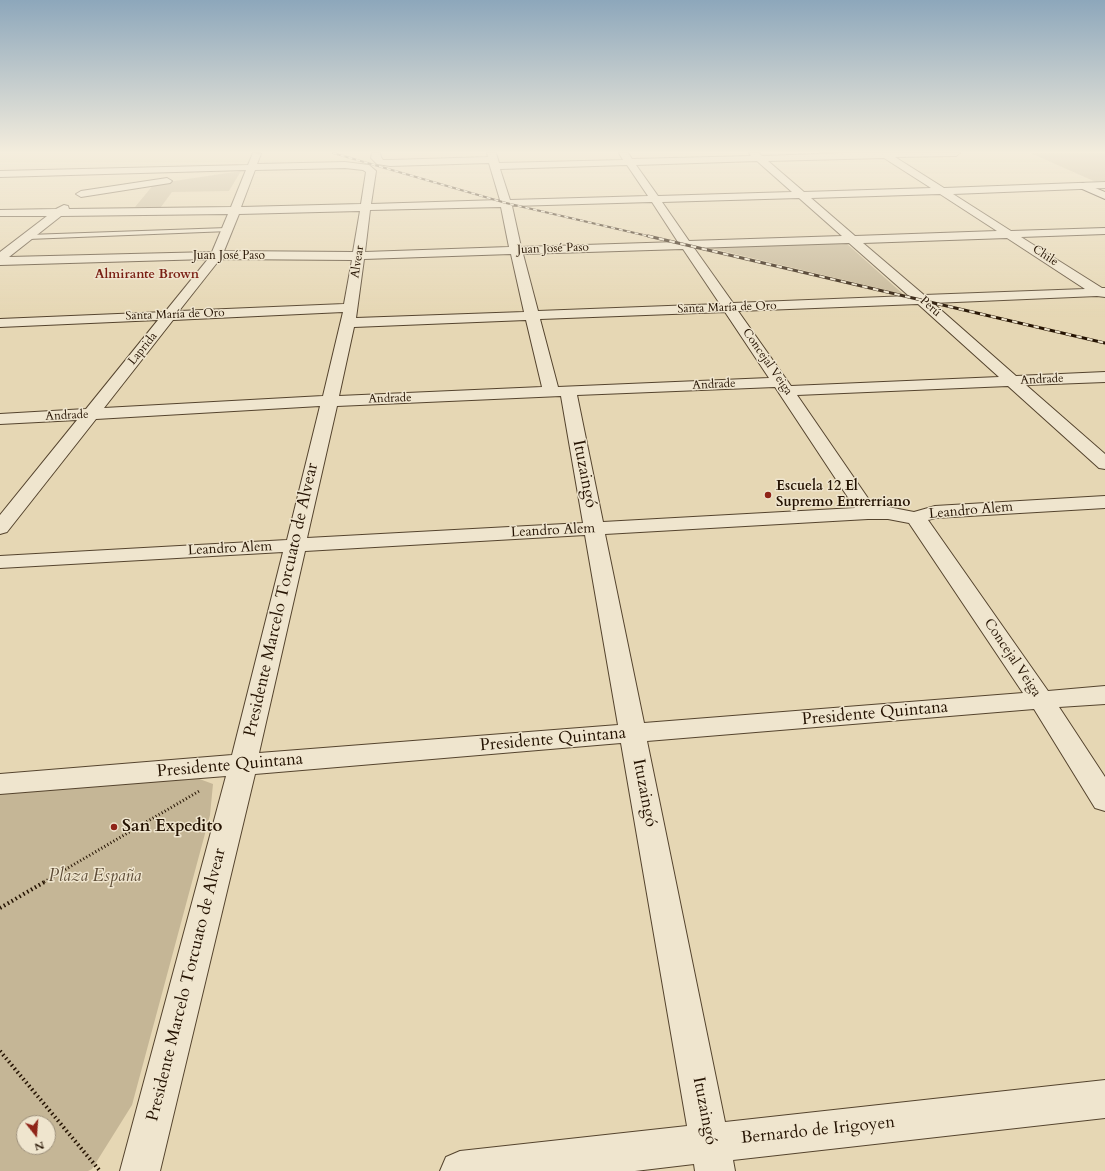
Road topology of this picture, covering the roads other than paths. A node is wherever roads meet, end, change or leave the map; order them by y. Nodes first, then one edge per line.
1 (366, 207) edge
2 (64, 208) edge
3 (140, 208) edge
4 (338, 208) edge
5 (507, 208) edge
6 (661, 208) edge
7 (815, 208) edge
8 (970, 208) edge
9 (236, 210) junction
10 (60, 211) junction
11 (137, 211) junction
12 (0, 213) edge
13 (227, 230) junction
14 (1105, 231) edge
15 (1011, 234) junction
16 (28, 237) junction
17 (851, 239) junction
18 (685, 245) junction
19 (516, 251) junction
20 (217, 256) junction
21 (359, 256) junction
22 (0, 260) edge
23 (1103, 293) edge
24 (922, 300) junction
25 (729, 308) junction
26 (170, 315) junction
27 (349, 316) junction
28 (532, 316) junction
29 (0, 323) edge
30 (1105, 377) edge
31 (1013, 381) junction
32 (784, 386) junction
33 (560, 392) junction
34 (330, 402) junction
35 (91, 415) junction
36 (0, 419) edge
37 (1105, 464) edge
38 (1105, 502) edge
39 (868, 513) junction
40 (916, 518) junction
41 (0, 528) edge
42 (595, 529) junction
43 (296, 546) junction
44 (0, 562) edge
45 (1105, 695) edge
46 (1041, 700) junction
47 (633, 733) junction
48 (243, 765) junction
49 (0, 784) edge
50 (1105, 800) edge
51 (1105, 1099) edge
52 (713, 1157) edge
53 (140, 1171) edge
54 (460, 1171) edge

1 - 21 street, Alvear
2 - 10 street
3 - 11 street
4 - 9 street
5 - 19 street, Ituzaingó
6 - 18 street, Concejal Veiga
7 - 17 street, Perú
8 - 15 street, Chile
9 - 11 street
9 - 13 street, Laprida
10 - 11 street
10 - 12 street
10 - 16 street
13 - 16 lane
13 - 20 street, Laprida
14 - 15 street, Juan José Paso
15 - 17 street, Juan José Paso
15 - 23 street, Chile
16 - 22 street
17 - 18 street, Juan José Paso
17 - 24 street, Perú
18 - 19 street, Juan José Paso
18 - 25 street, Concejal Veiga
19 - 21 street, Juan José Paso
19 - 28 street, Ituzaingó
20 - 21 street, Juan José Paso
20 - 22 street, Juan José Paso
20 - 26 street, Laprida
21 - 27 street, Alvear
23 - 24 street, Santa María de Oro
24 - 25 street, Santa María de Oro
24 - 31 street, Perú
25 - 28 street, Santa María de Oro
25 - 32 street, Concejal Veiga
26 - 27 street, Santa María de Oro
26 - 29 street, Santa María de Oro
26 - 35 street, Laprida
27 - 28 street, Santa María de Oro
27 - 34 street, Presidente Marcelo Torcuato de Alvear
28 - 33 street, Ituzaingó
30 - 31 street, Andrade
31 - 32 street, Andrade
31 - 37 street, Perú
32 - 33 street, Andrade
32 - 39 street, Concejal Veiga
33 - 34 street, Andrade
33 - 42 street, Ituzaingó
34 - 35 street, Andrade
34 - 43 street, Presidente Marcelo Torcuato de Alvear
35 - 36 street, Andrade
35 - 41 street, Laprida
38 - 40 street, Leandro Alem
39 - 40 street, Leandro Alem
39 - 42 street, Leandro Alem
40 - 46 street, Concejal Veiga
42 - 43 street, Leandro Alem
42 - 47 street, Ituzaingó
43 - 44 street, Leandro Alem
43 - 48 street, Presidente Marcelo Torcuato de Alvear
45 - 46 street, Presidente Quintana
46 - 47 street, Presidente Quintana
46 - 50 street, Concejal Veiga
47 - 48 street, Presidente Quintana
47 - 52 street, Ituzaingó
48 - 49 street, Presidente Quintana
48 - 53 street, Presidente Marcelo Torcuato de Alvear
51 - 52 street, Bernardo de Irigoyen
52 - 54 street, Bernardo de Irigoyen

